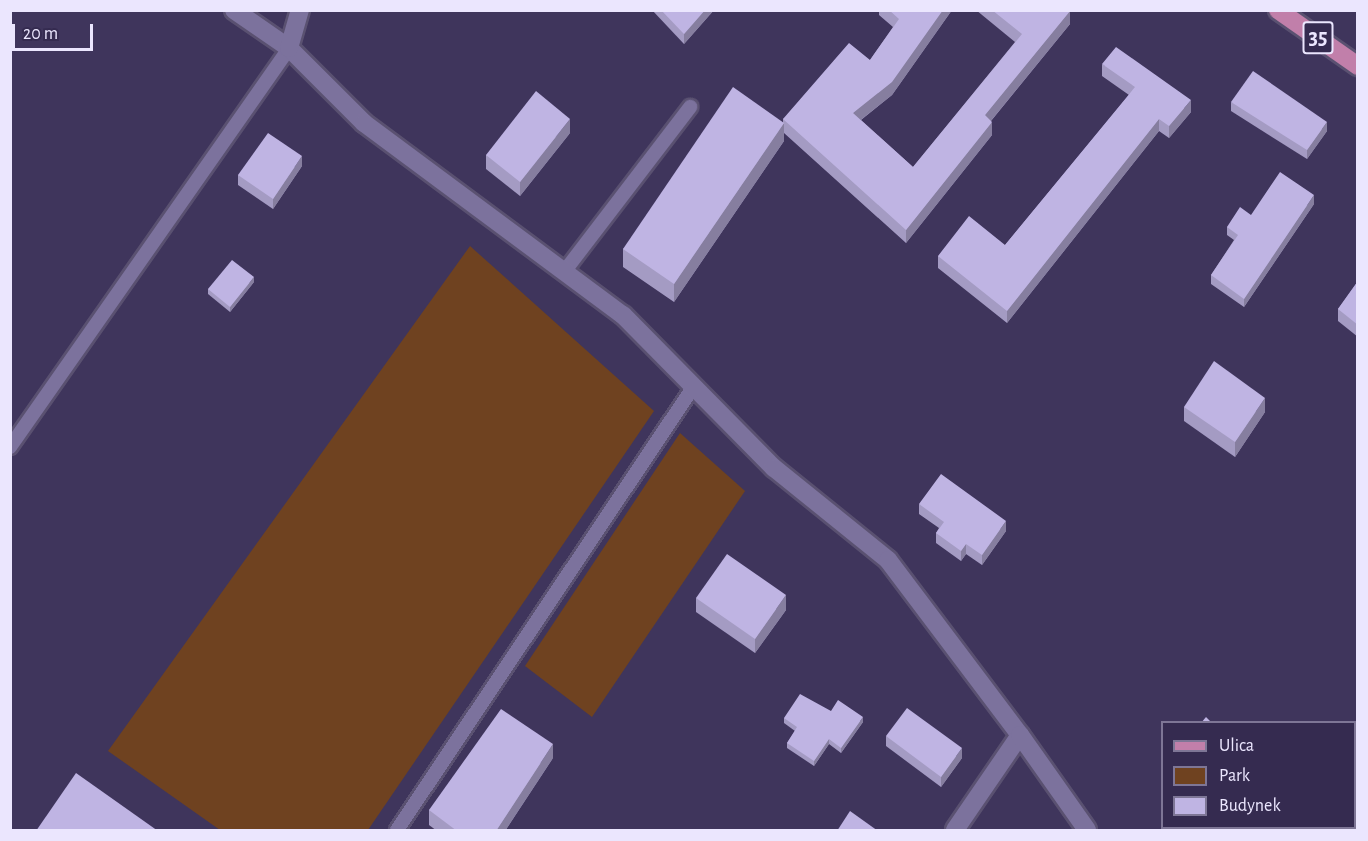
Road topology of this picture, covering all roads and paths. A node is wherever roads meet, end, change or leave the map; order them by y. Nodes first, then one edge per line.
1 (234, 10) edge
2 (300, 10) edge
3 (1278, 10) edge
4 (290, 48) junction
5 (1358, 66) edge
6 (690, 107) dead end
7 (564, 272) junction
8 (694, 386) junction
9 (10, 447) edge
10 (1020, 735) junction
11 (397, 831) edge
12 (955, 831) edge
13 (1087, 831) edge

1 - 4 street
2 - 4 street
3 - 5 main road, 35
4 - 7 street
4 - 9 lane
6 - 7 lane
7 - 8 street
8 - 10 street
8 - 11 lane
10 - 12 street
10 - 13 street

